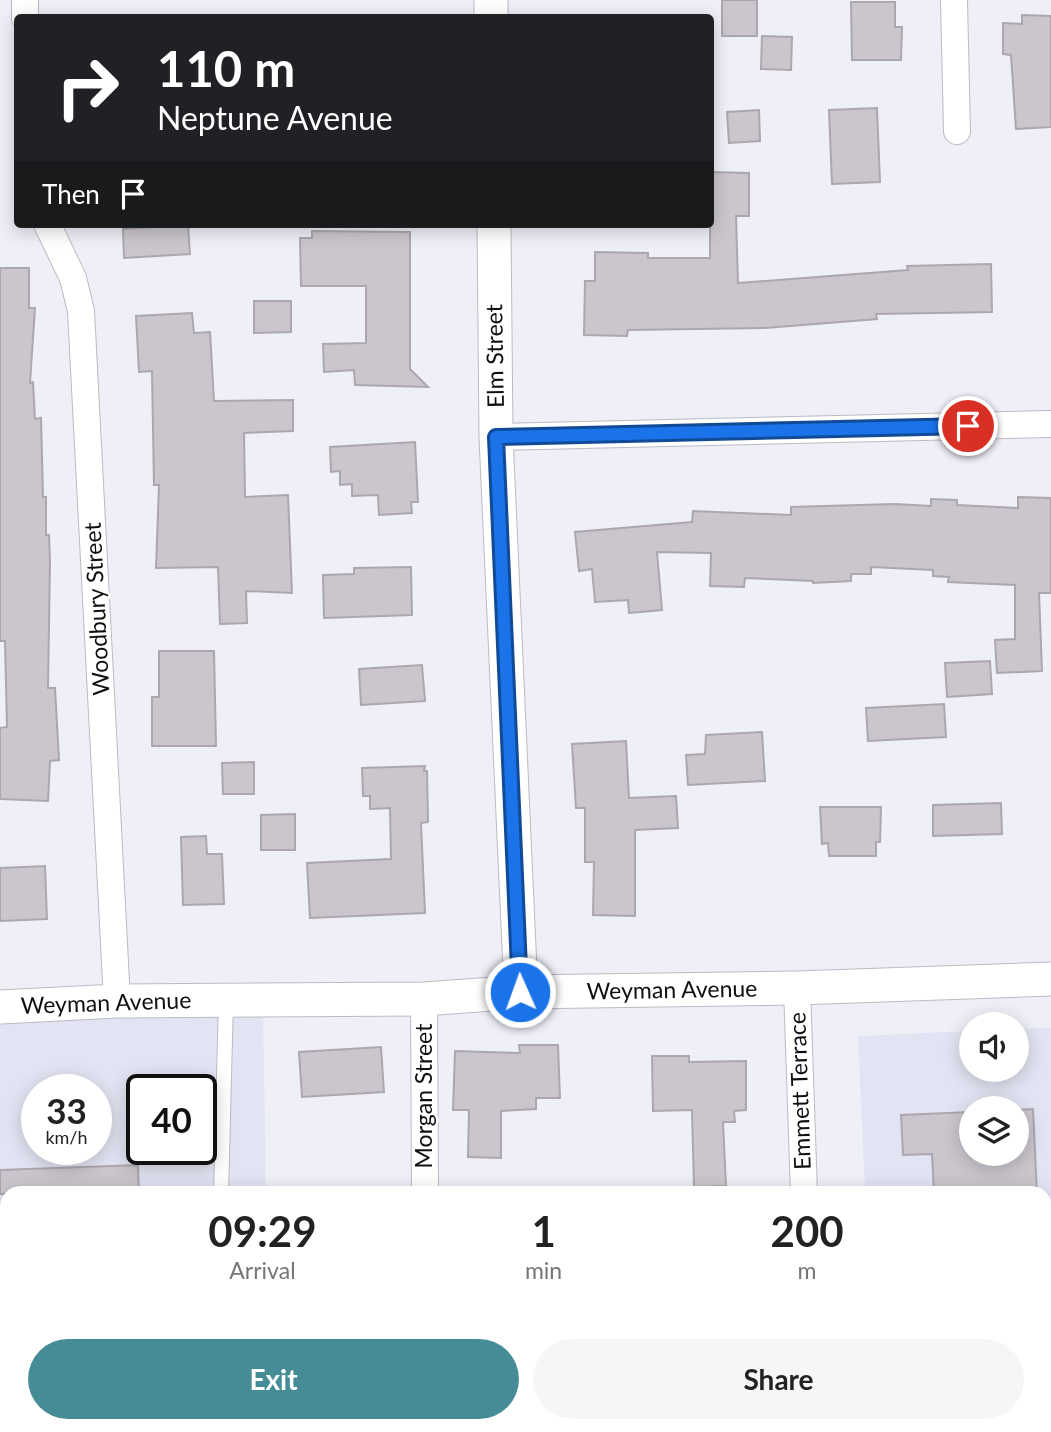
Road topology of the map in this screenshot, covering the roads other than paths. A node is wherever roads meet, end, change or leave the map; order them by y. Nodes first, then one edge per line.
1 (954, 0) edge
2 (957, 131) dead end
3 (49, 228) edge
4 (494, 228) edge
5 (1051, 424) edge
6 (496, 437) junction
7 (1051, 979) edge
8 (797, 988) junction
9 (520, 992) junction
10 (424, 999) junction
11 (226, 1000) junction
12 (117, 1001) junction
13 (0, 1007) edge
14 (221, 1186) edge
15 (425, 1186) edge
16 (804, 1186) edge

1 - 2 street
3 - 12 street, Woodbury Street
4 - 6 street, Elm Street
5 - 6 street
6 - 9 street, Elm Street
7 - 8 street, Weyman Avenue
8 - 9 street, Weyman Avenue
8 - 16 street, Emmett Terrace
9 - 10 street, Weyman Avenue
10 - 11 street, Weyman Avenue
10 - 15 street, Morgan Street
11 - 12 street, Weyman Avenue
11 - 14 lane
12 - 13 street, Weyman Avenue

